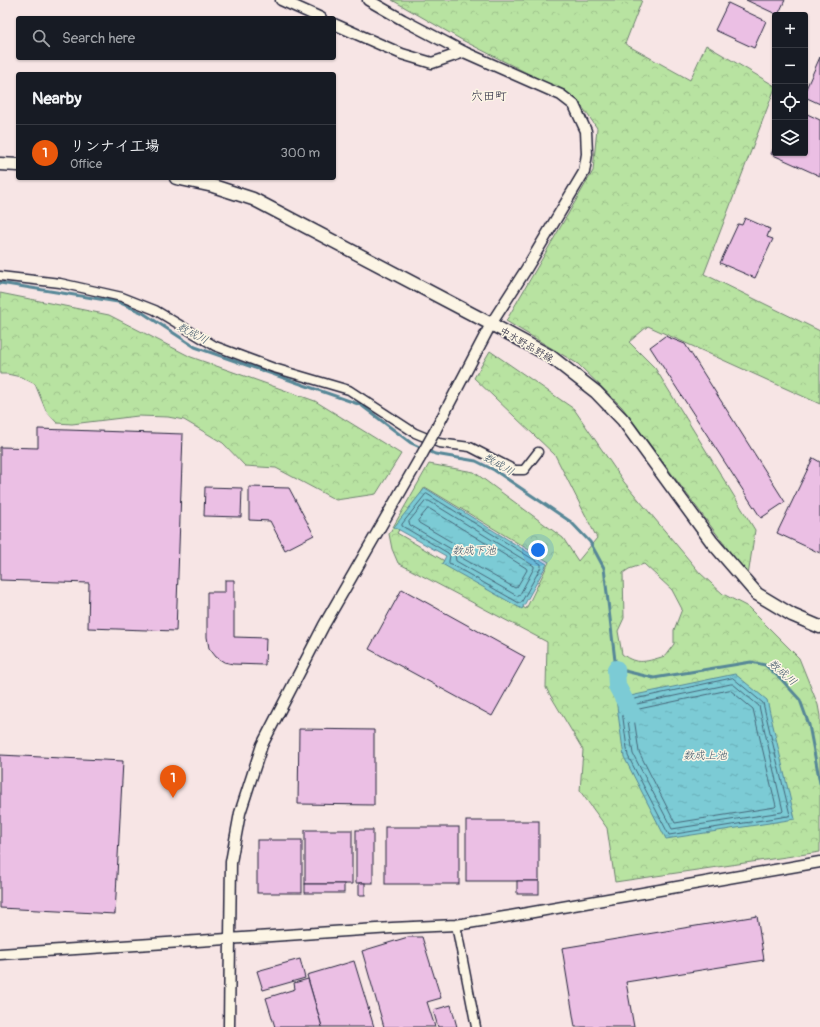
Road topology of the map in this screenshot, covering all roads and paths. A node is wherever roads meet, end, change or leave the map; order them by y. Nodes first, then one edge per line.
1 (281, 0) edge
2 (368, 0) edge
3 (317, 16) edge
4 (336, 25) edge
5 (464, 52) junction
6 (0, 164) edge
7 (16, 165) edge
8 (185, 180) edge
9 (0, 276) edge
10 (491, 324) junction
11 (538, 452) dead end
12 (820, 627) edge
13 (820, 862) edge
14 (456, 925) junction
15 (230, 939) junction
16 (0, 954) edge
17 (229, 1027) edge
18 (476, 1027) edge

1 - 3 street
2 - 5 street
4 - 5 street
5 - 10 street
6 - 7 main road
8 - 10 main road, 中水野品野線
9 - 11 street
10 - 12 main road, 中水野品野線
10 - 15 street, bridge
13 - 14 street
14 - 15 street
14 - 18 street
15 - 16 street
15 - 17 street

